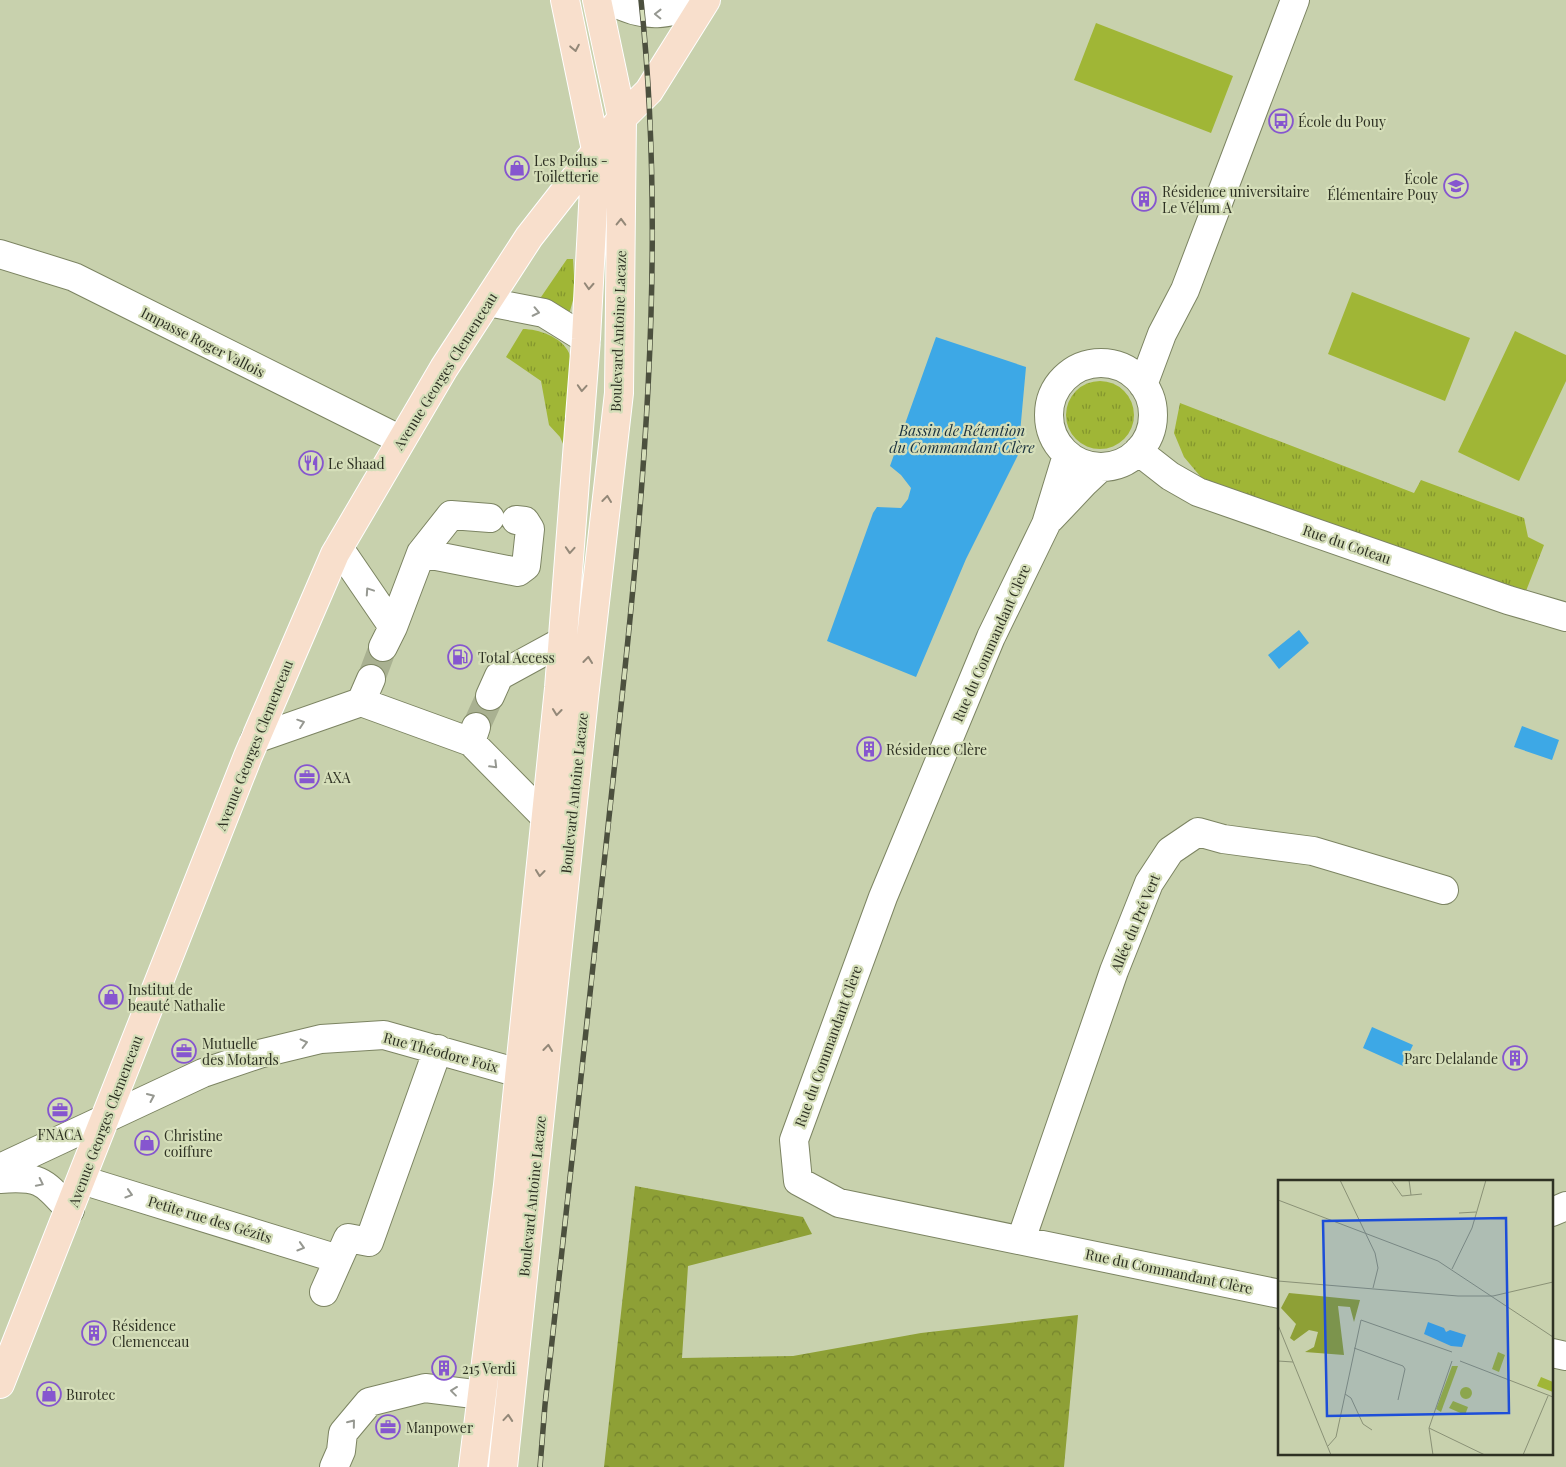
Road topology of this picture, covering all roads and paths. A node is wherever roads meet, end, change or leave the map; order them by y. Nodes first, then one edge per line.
1 (566, 0) edge
2 (597, 0) edge
3 (610, 0) edge
4 (705, 0) edge
5 (1295, 0) edge
6 (622, 118) junction
7 (596, 150) junction
8 (0, 254) edge
9 (488, 302) junction
10 (1162, 334) junction
11 (586, 339) junction
12 (1102, 363) junction
13 (1143, 386) junction
14 (401, 440) junction
15 (1138, 451) junction
16 (1067, 455) junction
17 (1102, 467) junction
18 (1046, 524) junction
19 (339, 548) junction
20 (421, 553) junction
21 (1566, 617) edge
22 (563, 641) junction
23 (490, 696) tunnel mouth
24 (255, 739) junction
25 (546, 818) junction
26 (1444, 890) dead end
27 (438, 1049) junction
28 (532, 1075) junction
29 (107, 1117) junction
30 (0, 1168) edge
31 (0, 1179) edge
32 (82, 1180) junction
33 (1566, 1206) edge
34 (70, 1210) junction
35 (1554, 1211) edge
36 (1021, 1240) junction
37 (338, 1259) junction
38 (324, 1292) dead end
39 (1278, 1294) edge
40 (0, 1384) edge
41 (482, 1395) junction
42 (334, 1467) edge
43 (473, 1467) edge
44 (503, 1467) edge

1 -> 7 main road, Boulevard Antoine Lacaze
2 - 6 main road, Boulevard Antoine Lacaze
4 -> 3 street
4 - 6 main road, Avenue Georges Clemenceau
5 - 10 street
6 - 7 main road, Avenue Georges Clemenceau
28 -> 6 main road, Boulevard Antoine Lacaze
7 - 9 main road, Avenue Georges Clemenceau
7 -> 11 main road, Boulevard Antoine Lacaze
8 - 14 street, Impasse Roger Vallois
9 -> 11 street
9 - 14 main road, Avenue Georges Clemenceau
10 - 12 street
10 - 13 street
11 -> 22 main road, Boulevard Antoine Lacaze
12 - 13 street
12 - 16 street
13 - 15 street
14 - 19 main road, Avenue Georges Clemenceau
15 - 17 street
15 - 21 street, Rue du Coteau
16 - 17 street
16 - 18 street, Rue du Commandant Clère
17 - 18 street
18 - 36 street, Rue du Commandant Clère
20 -> 19 street
19 - 24 main road, Avenue Georges Clemenceau
20 - 20 street
22 - 23 street
22 -> 25 main road, Boulevard Antoine Lacaze
24 -> 25 street
24 - 29 main road, Avenue Georges Clemenceau
25 -> 28 main road, Boulevard Antoine Lacaze
26 - 36 street, Allée du Pré Vert
27 - 28 street, Rue Théodore Foix
29 -> 27 street, Rue Théodore Foix
27 - 37 street
28 - 41 main road, Boulevard Antoine Lacaze
44 -> 28 main road, Boulevard Antoine Lacaze
29 - 30 street, Rue Théodore Foix
29 - 32 main road, Avenue Georges Clemenceau
31 -> 34 street
32 - 34 main road, Avenue Georges Clemenceau
32 -> 37 street, Petite rue des Gézits
33 - 35 street
34 - 40 main road, Avenue Georges Clemenceau
36 - 39 street, Rue du Commandant Clère
37 - 38 street
41 - 42 street
41 - 43 main road, Boulevard Antoine Lacaze

